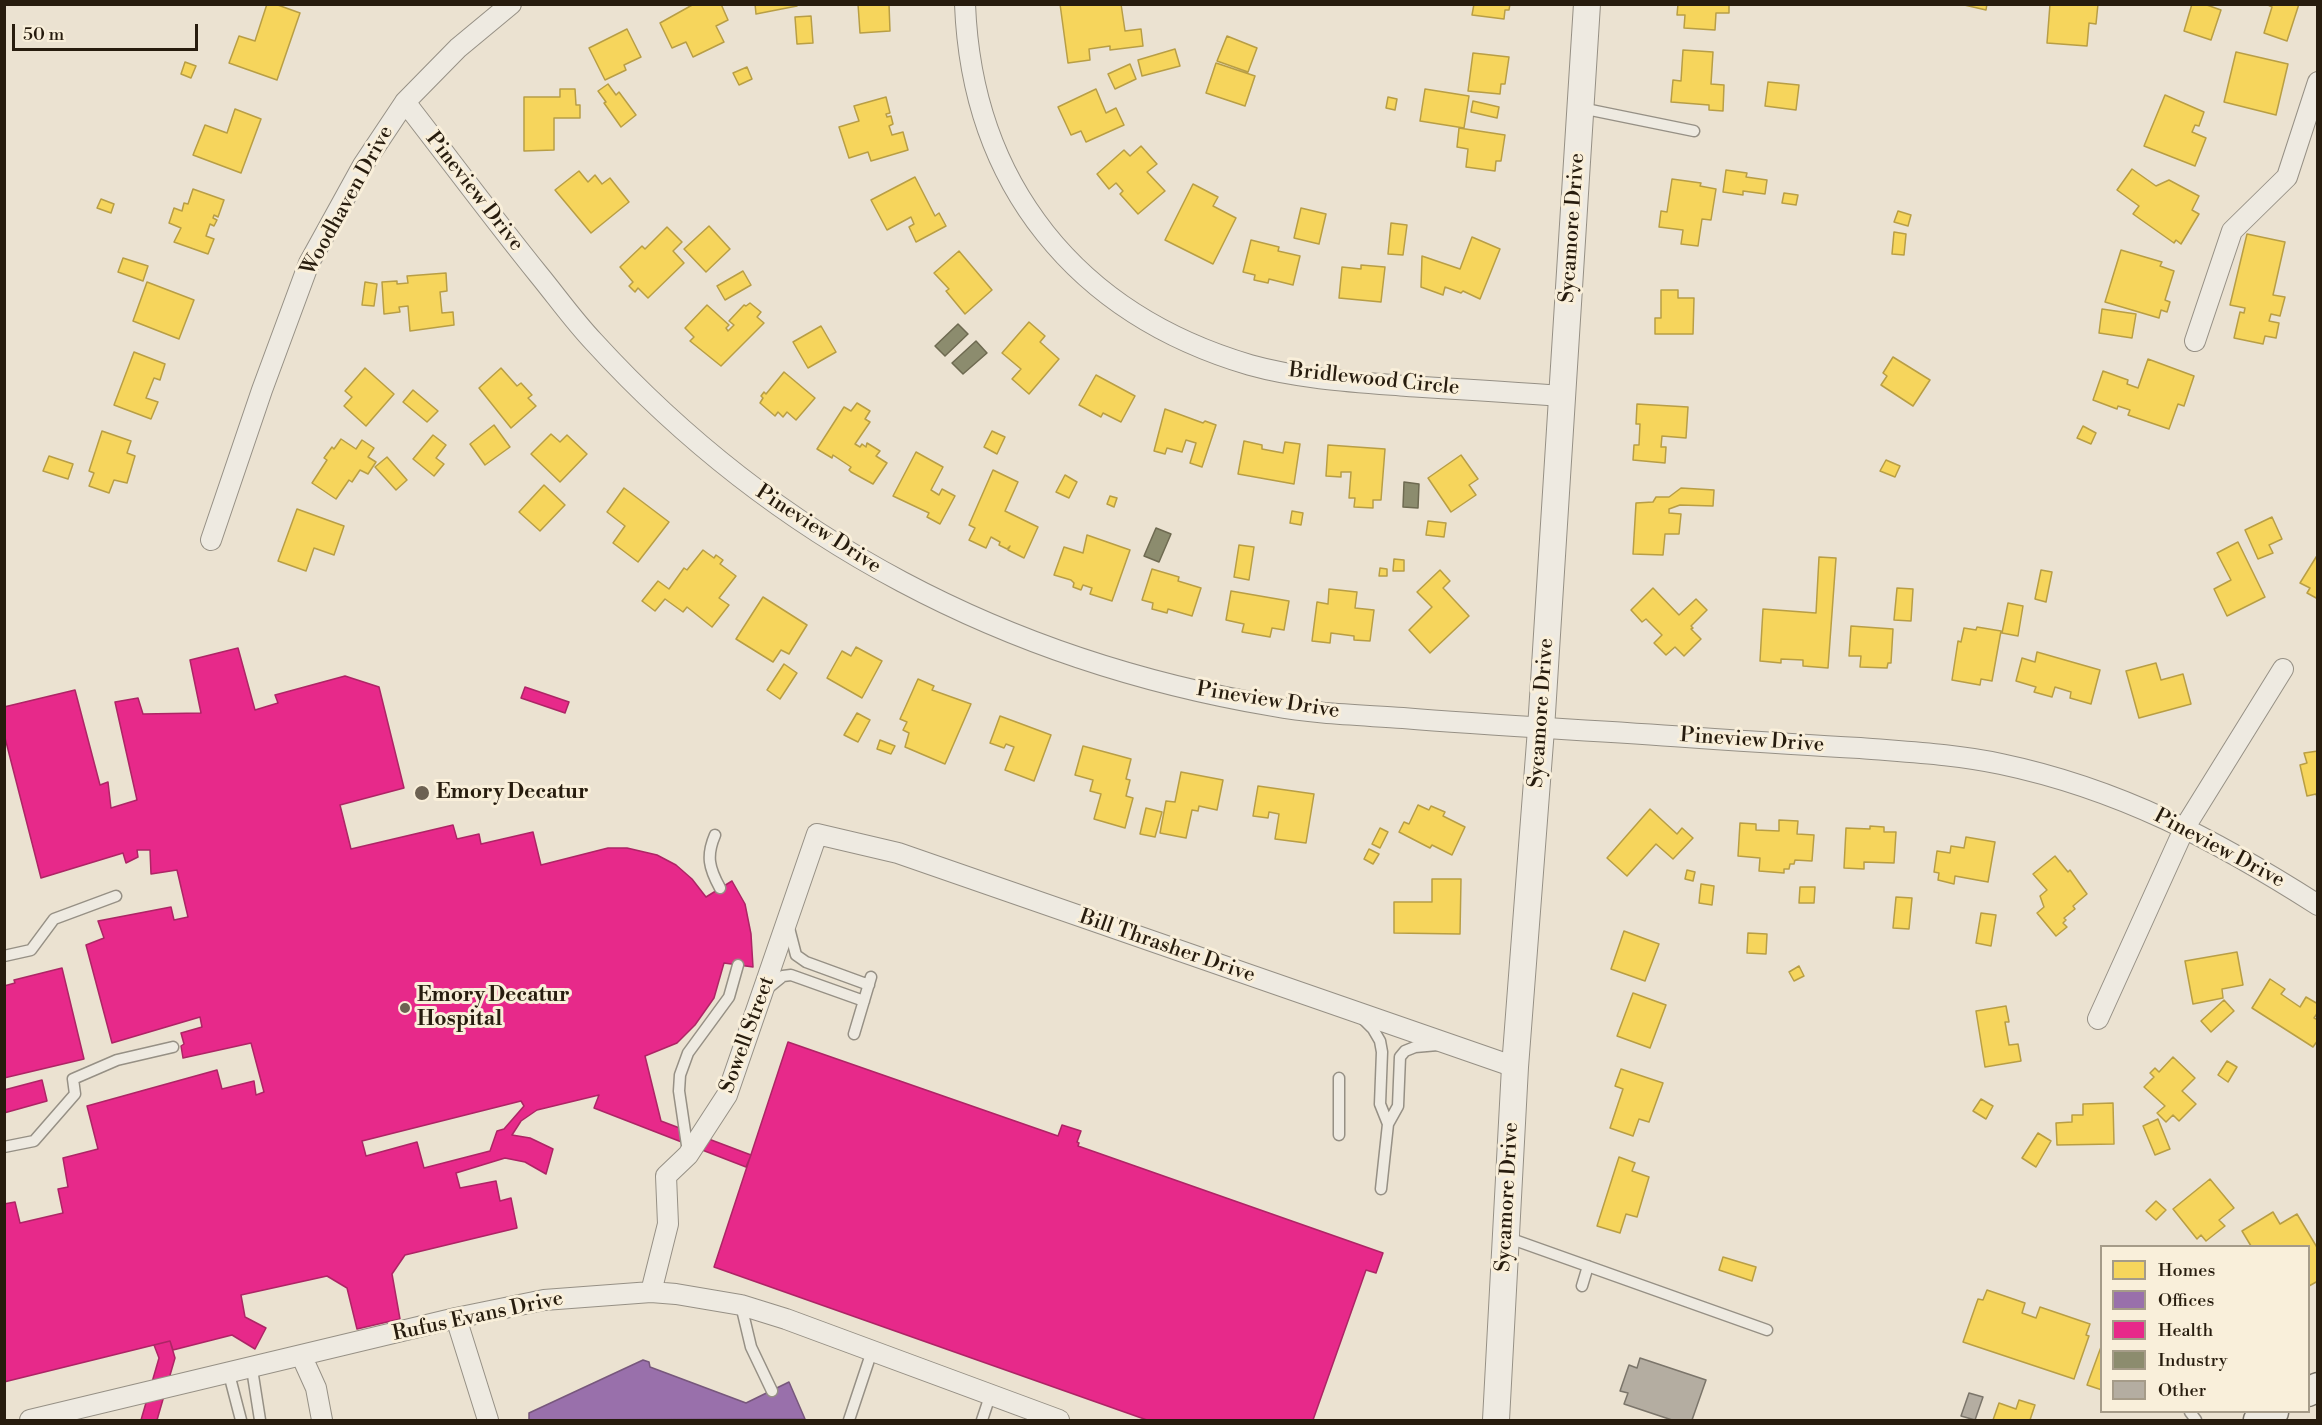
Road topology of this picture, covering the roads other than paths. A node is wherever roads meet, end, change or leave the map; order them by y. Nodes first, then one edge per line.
1 (511, 4) edge
2 (965, 4) edge
3 (1587, 4) edge
4 (2318, 82) edge
5 (405, 102) junction
6 (1581, 108) junction
7 (1694, 132) dead end
8 (2195, 341) dead end
9 (1561, 396) junction
10 (211, 540) dead end
11 (2283, 669) dead end
12 (1541, 729) junction
13 (2185, 827) junction
14 (817, 834) joint
15 (715, 835) dead end
16 (720, 888) dead end
17 (116, 896) dead end
18 (2318, 905) edge
19 (788, 922) junction
20 (4, 956) edge
21 (738, 966) dead end
22 (763, 994) junction
23 (864, 1001) junction
24 (1356, 1012) junction
25 (2098, 1019) dead end
26 (854, 1034) dead end
27 (1451, 1045) junction
28 (173, 1047) dead end
29 (1515, 1067) junction
30 (1339, 1078) dead end
31 (1388, 1124) junction
32 (1339, 1135) dead end
33 (4, 1147) edge
34 (688, 1155) junction
35 (1381, 1190) dead end
36 (1505, 1237) junction
37 (1588, 1266) junction
38 (1582, 1286) dead end
39 (651, 1292) junction
40 (741, 1305) junction
41 (456, 1318) junction
42 (1767, 1330) dead end
43 (872, 1351) junction
44 (302, 1357) junction
45 (252, 1369) junction
46 (229, 1374) junction
47 (772, 1390) dead end
48 (990, 1396) junction
49 (2272, 1413) edge
50 (30, 1420) edge
51 (241, 1420) edge
52 (260, 1420) edge
53 (322, 1420) edge
54 (488, 1420) edge
55 (849, 1420) edge
56 (982, 1420) edge
57 (1059, 1420) edge
58 (1496, 1420) edge
59 (2258, 1420) edge

1 - 5 street, Woodhaven Drive
2 - 9 street, Bridlewood Circle
3 - 6 street, Sycamore Drive
4 - 8 street
5 - 10 street, Woodhaven Drive
5 - 12 street, Pineview Drive
6 - 7 lane
6 - 9 street, Sycamore Drive
9 - 12 street, Sycamore Drive
11 - 13 street
12 - 13 street, Pineview Drive
12 - 29 street, Sycamore Drive
13 - 18 street, Pineview Drive
13 - 25 street
14 - 19 street, Sowell Street
14 - 24 street, Bill Thrasher Drive
15 - 16 lane
17 - 20 lane
19 - 22 street, Sowell Street
19 - 23 lane
21 - 34 lane
22 - 23 lane
22 - 34 street, Sowell Street
23 - 26 lane
24 - 27 street, Bill Thrasher Drive
24 - 31 lane
27 - 29 street, Bill Thrasher Drive
27 - 31 lane
28 - 33 lane
29 - 36 street, Sycamore Drive
30 - 32 lane
31 - 35 lane
34 - 39 street, Sowell Street
36 - 37 lane
36 - 58 street, Sycamore Drive
37 - 38 lane
37 - 42 lane
39 - 40 street, Rufus Evans Drive
39 - 41 street, Rufus Evans Drive
40 - 43 street, Rufus Evans Drive
40 - 47 lane
41 - 44 street, Rufus Evans Drive
41 - 54 street
43 - 48 street, Rufus Evans Drive
43 - 55 lane
44 - 45 street, Rufus Evans Drive
44 - 53 street
45 - 46 street, Rufus Evans Drive
45 - 52 lane
46 - 50 street, Rufus Evans Drive
46 - 51 lane
48 - 56 lane
48 - 57 street, Rufus Evans Drive
49 - 59 main road

